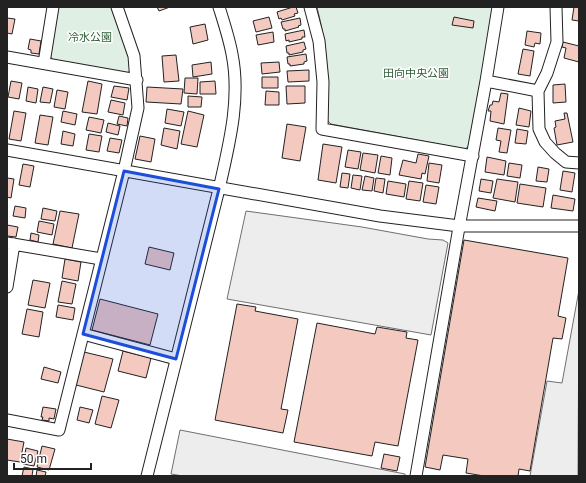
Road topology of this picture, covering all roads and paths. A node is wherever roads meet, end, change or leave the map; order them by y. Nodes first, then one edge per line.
1 (53, 7) edge
2 (117, 7) edge
3 (219, 7) edge
4 (310, 7) edge
5 (498, 7) edge
6 (556, 7) edge
7 (7, 57) edge
8 (44, 63) junction
9 (137, 80) junction
10 (486, 81) junction
11 (538, 91) junction
12 (7, 150) edge
13 (473, 156) junction
14 (579, 163) edge
15 (124, 171) junction
16 (219, 189) junction
17 (459, 226) junction
18 (579, 226) edge
19 (11, 244) edge
20 (101, 259) junction
21 (7, 287) edge
22 (83, 334) junction
23 (176, 359) junction
24 (7, 420) edge
25 (147, 476) edge
26 (416, 476) edge

1 - 8 street
2 - 9 street
3 - 16 street
4 - 13 street
5 - 10 street
6 - 11 street
7 - 8 street
8 - 9 street
9 - 15 street
10 - 11 street
10 - 13 street
11 - 14 street
12 - 15 street
13 - 17 street
15 - 16 street
15 - 20 street
16 - 17 street
16 - 23 street
17 - 18 street
17 - 26 street
19 - 20 street
19 - 21 street
20 - 22 street
22 - 23 street
22 - 24 street
23 - 25 street

